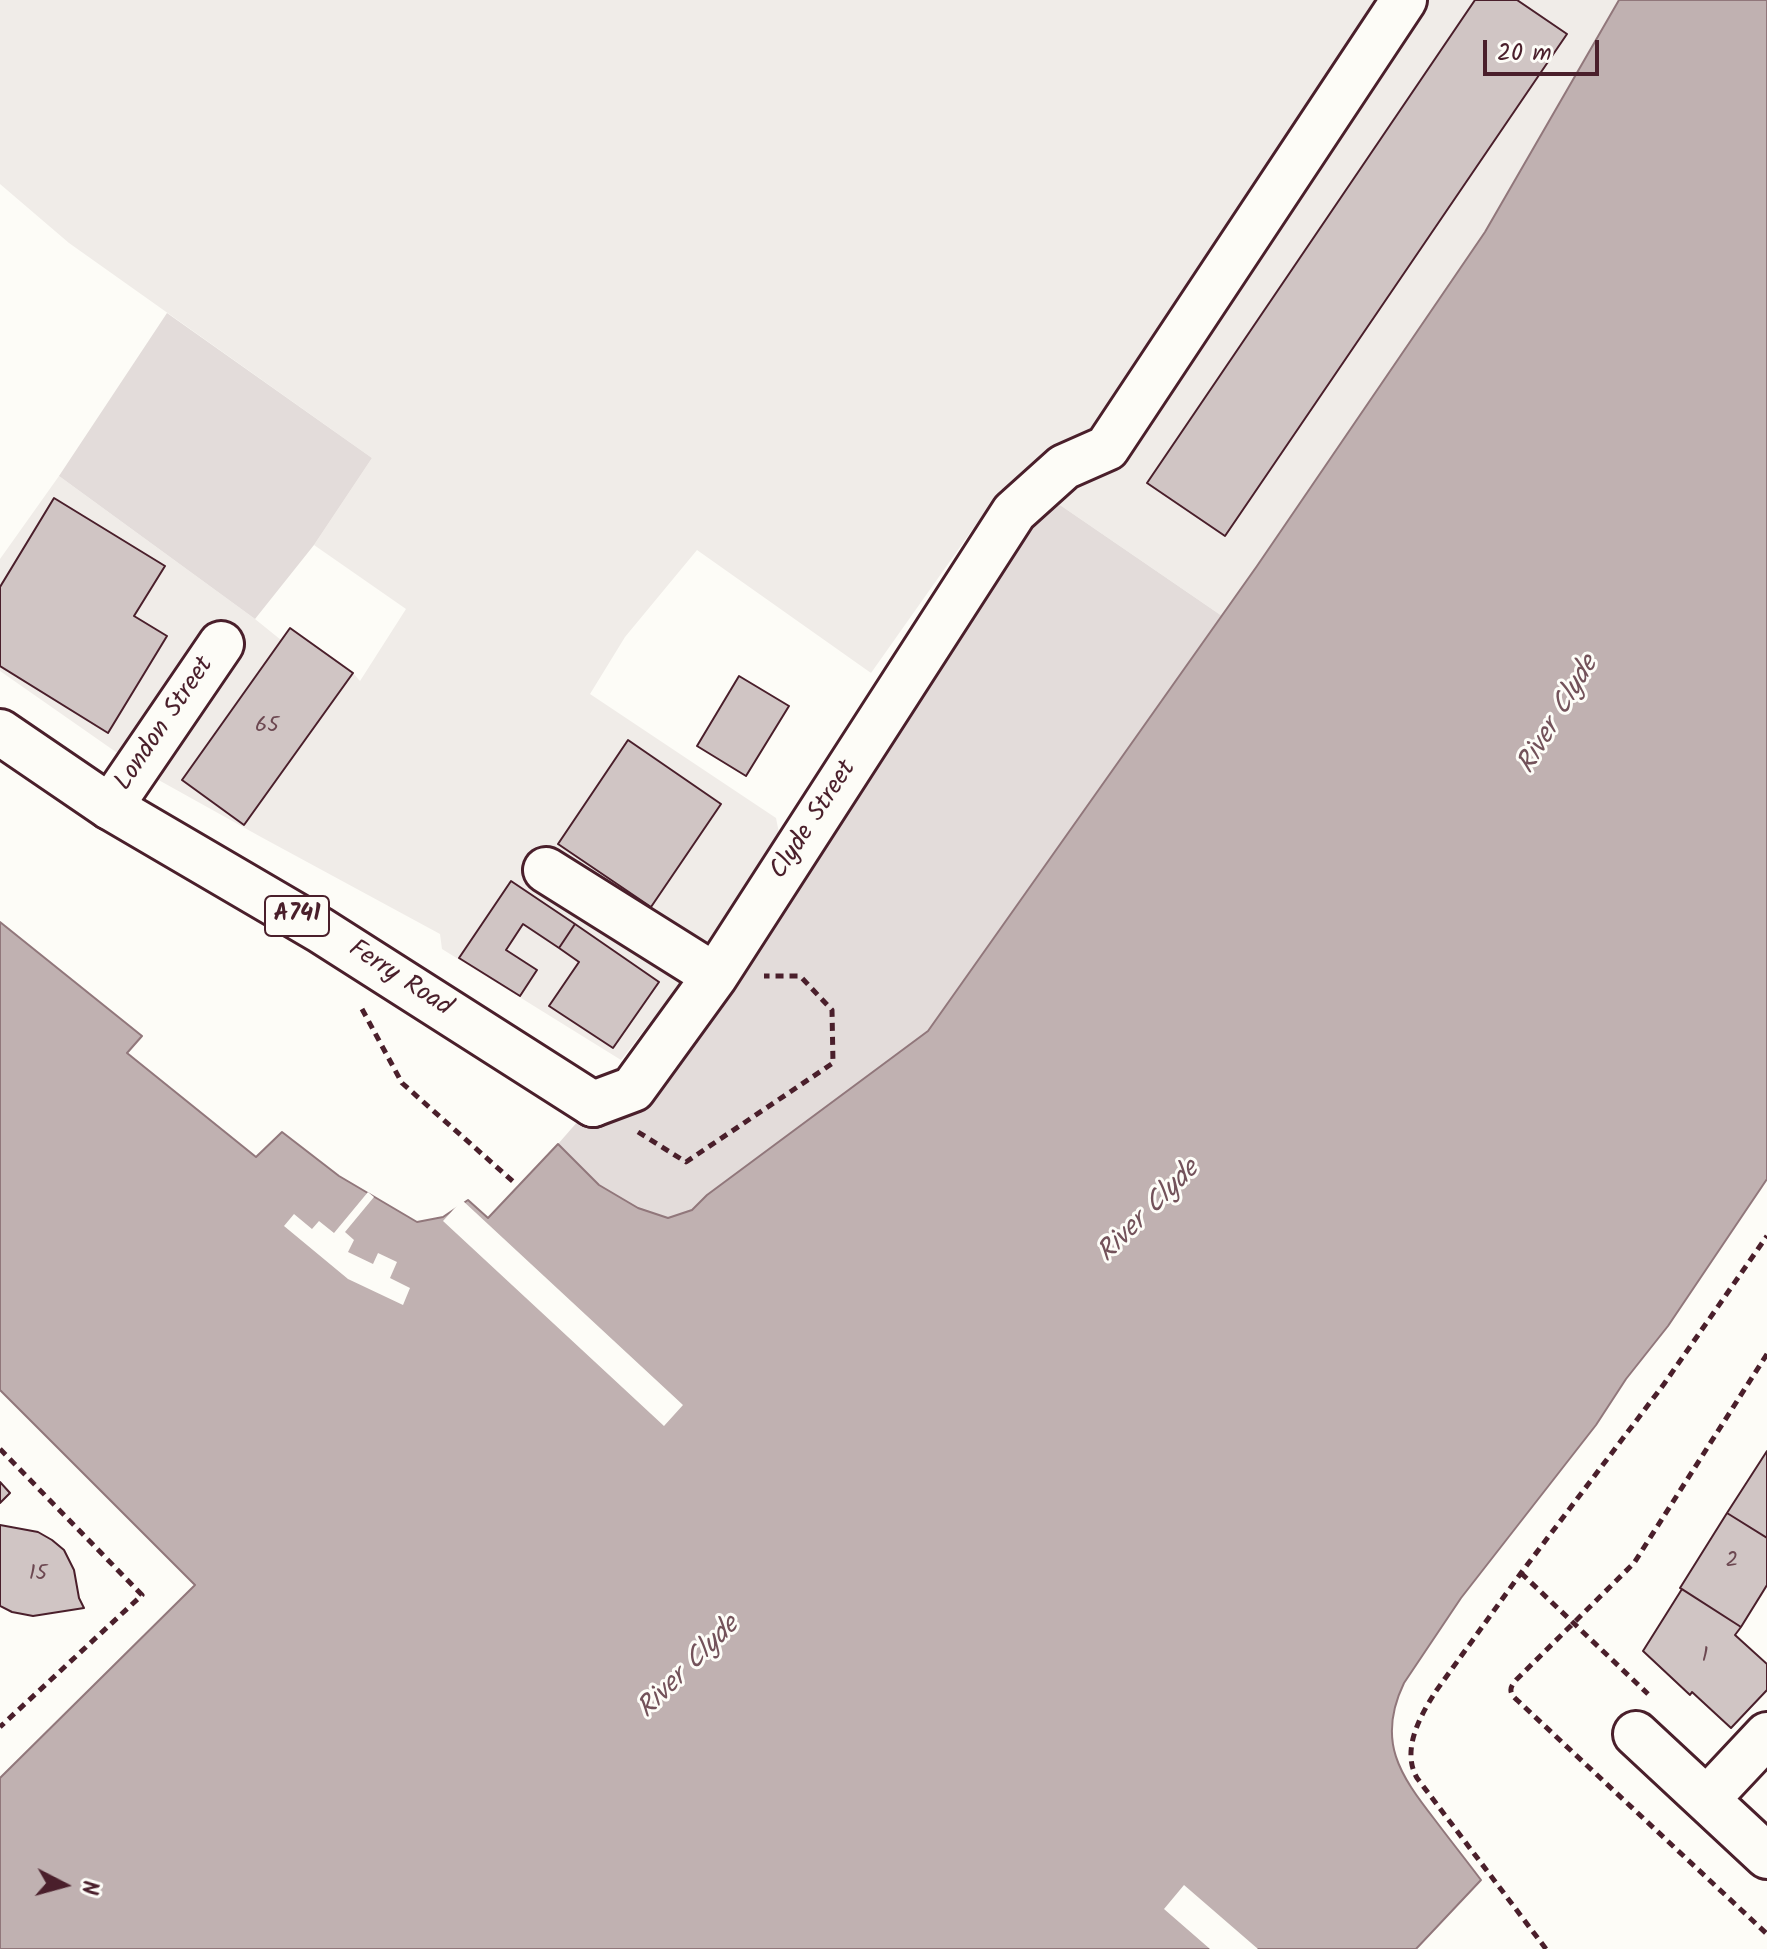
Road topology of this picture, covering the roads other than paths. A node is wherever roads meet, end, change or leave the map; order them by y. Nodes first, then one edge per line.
1 (1404, 0) edge
2 (221, 644) dead end
3 (0, 732) edge
4 (110, 807) junction
5 (546, 870) dead end
6 (715, 976) junction
7 (593, 1104) joint
8 (1636, 1734) dead end
9 (1767, 1735) edge
10 (1707, 1799) junction
11 (1767, 1856) edge

1 - 6 street, Clyde Street
2 - 4 street, London Street
3 - 4 street, Ferry Road / A741
4 - 7 street, Ferry Road / A741
5 - 6 street
6 - 7 street, Clyde Street
8 - 10 street
9 - 10 street
10 - 11 street

